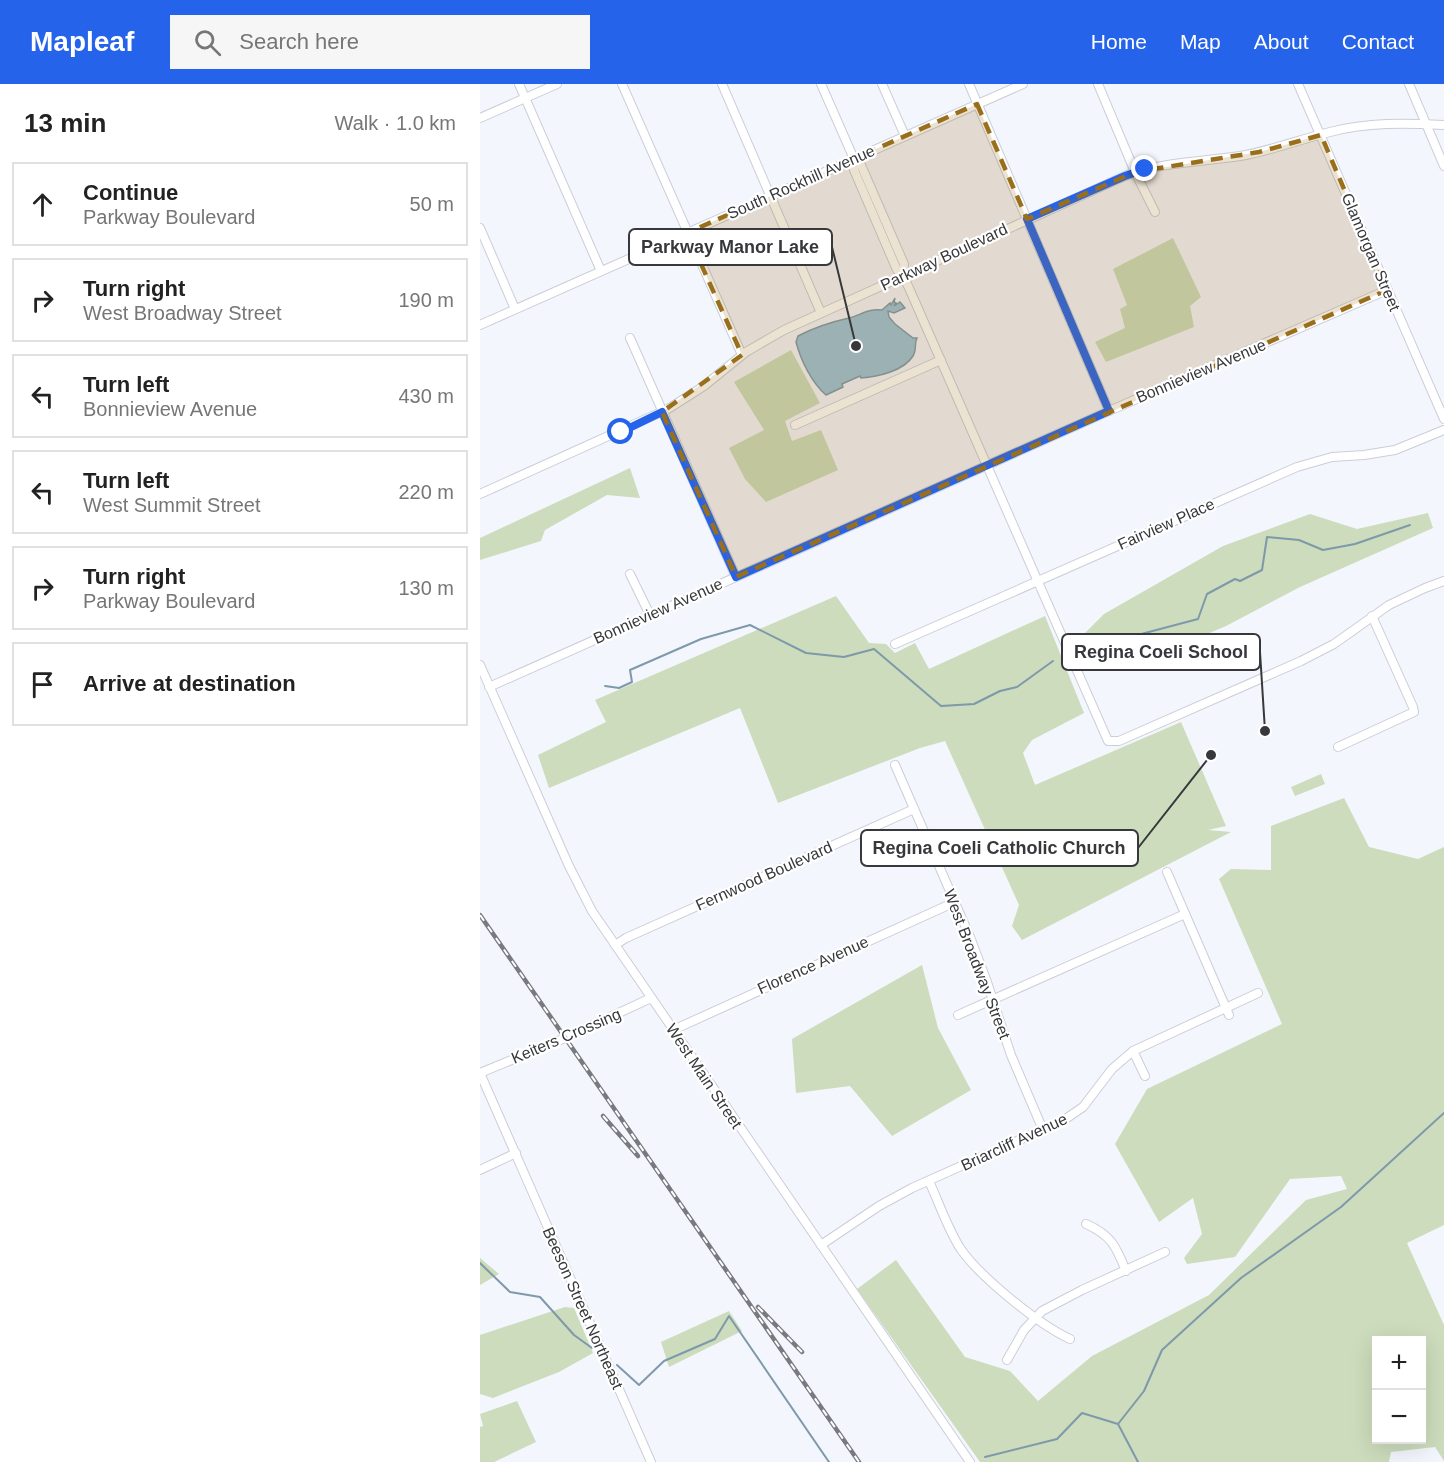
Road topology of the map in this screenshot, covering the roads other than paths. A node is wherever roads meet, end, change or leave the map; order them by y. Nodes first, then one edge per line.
1 (519, 84) edge
2 (557, 84) edge
3 (622, 84) edge
4 (722, 84) edge
5 (821, 84) edge
6 (882, 84) edge
7 (969, 84) edge
8 (1023, 84) edge
9 (1098, 84) edge
10 (1298, 84) edge
11 (1408, 84) edge
12 (525, 98) junction
13 (977, 104) junction
14 (480, 118) edge
15 (1426, 124) junction
16 (1444, 125) edge
17 (1321, 135) junction
18 (905, 136) junction
19 (854, 159) junction
20 (1444, 166) edge
21 (1135, 172) junction
22 (770, 196) junction
23 (1155, 212) dead end
24 (1027, 219) junction
25 (480, 228) edge
26 (687, 233) junction
27 (601, 271) junction
28 (903, 276) junction
29 (1387, 290) junction
30 (515, 309) junction
31 (821, 313) junction
32 (480, 325) edge
33 (630, 338) dead end
34 (742, 355) junction
35 (940, 360) junction
36 (1109, 411) junction
37 (662, 412) junction
38 (1444, 419) edge
39 (795, 425) dead end
40 (1444, 430) edge
41 (987, 465) junction
42 (480, 494) edge
43 (630, 574) dead end
44 (736, 577) junction
45 (1037, 581) junction
46 (1444, 582) edge
47 (650, 615) junction
48 (1372, 616) junction
49 (895, 644) dead end
50 (480, 665) edge
51 (489, 687) junction
52 (1338, 747) dead end
53 (895, 765) dead end
54 (914, 809) junction
55 (1167, 872) dead end
56 (955, 902) junction
57 (1185, 914) junction
58 (615, 945) junction
59 (1258, 993) dead end
60 (651, 998) junction
61 (993, 1000) junction
62 (1227, 1012) junction
63 (958, 1015) dead end
64 (673, 1030) junction
65 (1132, 1051) junction
66 (480, 1073) edge
67 (1145, 1076) dead end
68 (480, 1088) edge
69 (494, 1103) junction
70 (1043, 1130) junction
71 (516, 1153) junction
72 (480, 1170) edge
73 (929, 1180) junction
74 (1086, 1224) dead end
75 (821, 1245) junction
76 (1165, 1252) dead end
77 (1126, 1270) junction
78 (1034, 1318) junction
79 (1070, 1340) dead end
80 (1007, 1360) dead end
81 (651, 1462) edge
82 (970, 1462) edge

1 - 12 street
2 - 12 street
3 - 26 street
4 - 22 street
5 - 19 street
6 - 18 street
7 - 13 street
8 - 13 street, South Rockhill Avenue
9 - 21 street
10 - 17 street, Glamorgan Street
11 - 15 street
12 - 14 street
12 - 27 street
13 - 18 street, South Rockhill Avenue
13 - 24 street
15 - 16 street, Parkway Boulevard
15 - 17 street, Parkway Boulevard
15 - 20 street
17 - 21 street, Parkway Boulevard
17 - 29 street, Glamorgan Street
18 - 19 street, South Rockhill Avenue
19 - 22 street, South Rockhill Avenue
19 - 28 street
21 - 23 street
21 - 24 street, Parkway Boulevard
22 - 26 street, South Rockhill Avenue
22 - 31 street
24 - 28 street, Parkway Boulevard
24 - 36 street
25 - 30 street
26 - 27 street, South Rockhill Avenue
26 - 34 street
27 - 30 street, South Rockhill Avenue
28 - 31 street, Parkway Boulevard
28 - 35 street
29 - 36 street, Bonnieview Avenue
29 - 38 street, Glamorgan Street
30 - 32 street, South Rockhill Avenue
31 - 34 street, Parkway Boulevard
33 - 37 street
34 - 37 street, Parkway Boulevard
35 - 39 street
35 - 41 street
36 - 41 street, Bonnieview Avenue
37 - 42 street, Parkway Boulevard
37 - 44 street
40 - 45 street, Fairview Place
41 - 44 street, Bonnieview Avenue
41 - 45 street
43 - 47 street
44 - 47 street, Bonnieview Avenue
45 - 48 street
45 - 49 street, Fairview Place
46 - 48 street
47 - 51 street, Bonnieview Avenue
48 - 52 street
50 - 51 street, West Main Street
51 - 58 street, West Main Street
53 - 54 street, West Broadway Street
54 - 56 street, West Broadway Street
54 - 58 street, Fernwood Boulevard
55 - 57 street
56 - 61 street, West Broadway Street
56 - 64 street, Florence Avenue
57 - 61 street
57 - 62 street
58 - 60 street, West Main Street
59 - 62 street, Briarcliff Avenue
60 - 64 street, West Main Street
60 - 66 street, Keiters Crossing
61 - 63 street
61 - 70 street, West Broadway Street
62 - 65 street, Briarcliff Avenue
64 - 75 street, West Main Street
65 - 67 street
65 - 70 street, Briarcliff Avenue
66 - 69 street, Beeson Street Northeast
68 - 69 street
69 - 71 street, Beeson Street Northeast
70 - 73 street, Briarcliff Avenue
71 - 72 street
71 - 81 street, Beeson Street Northeast
73 - 75 street, Briarcliff Avenue
73 - 78 street
74 - 77 street
75 - 82 street, West Main Street
76 - 77 street
77 - 78 street
78 - 79 street
78 - 80 street

